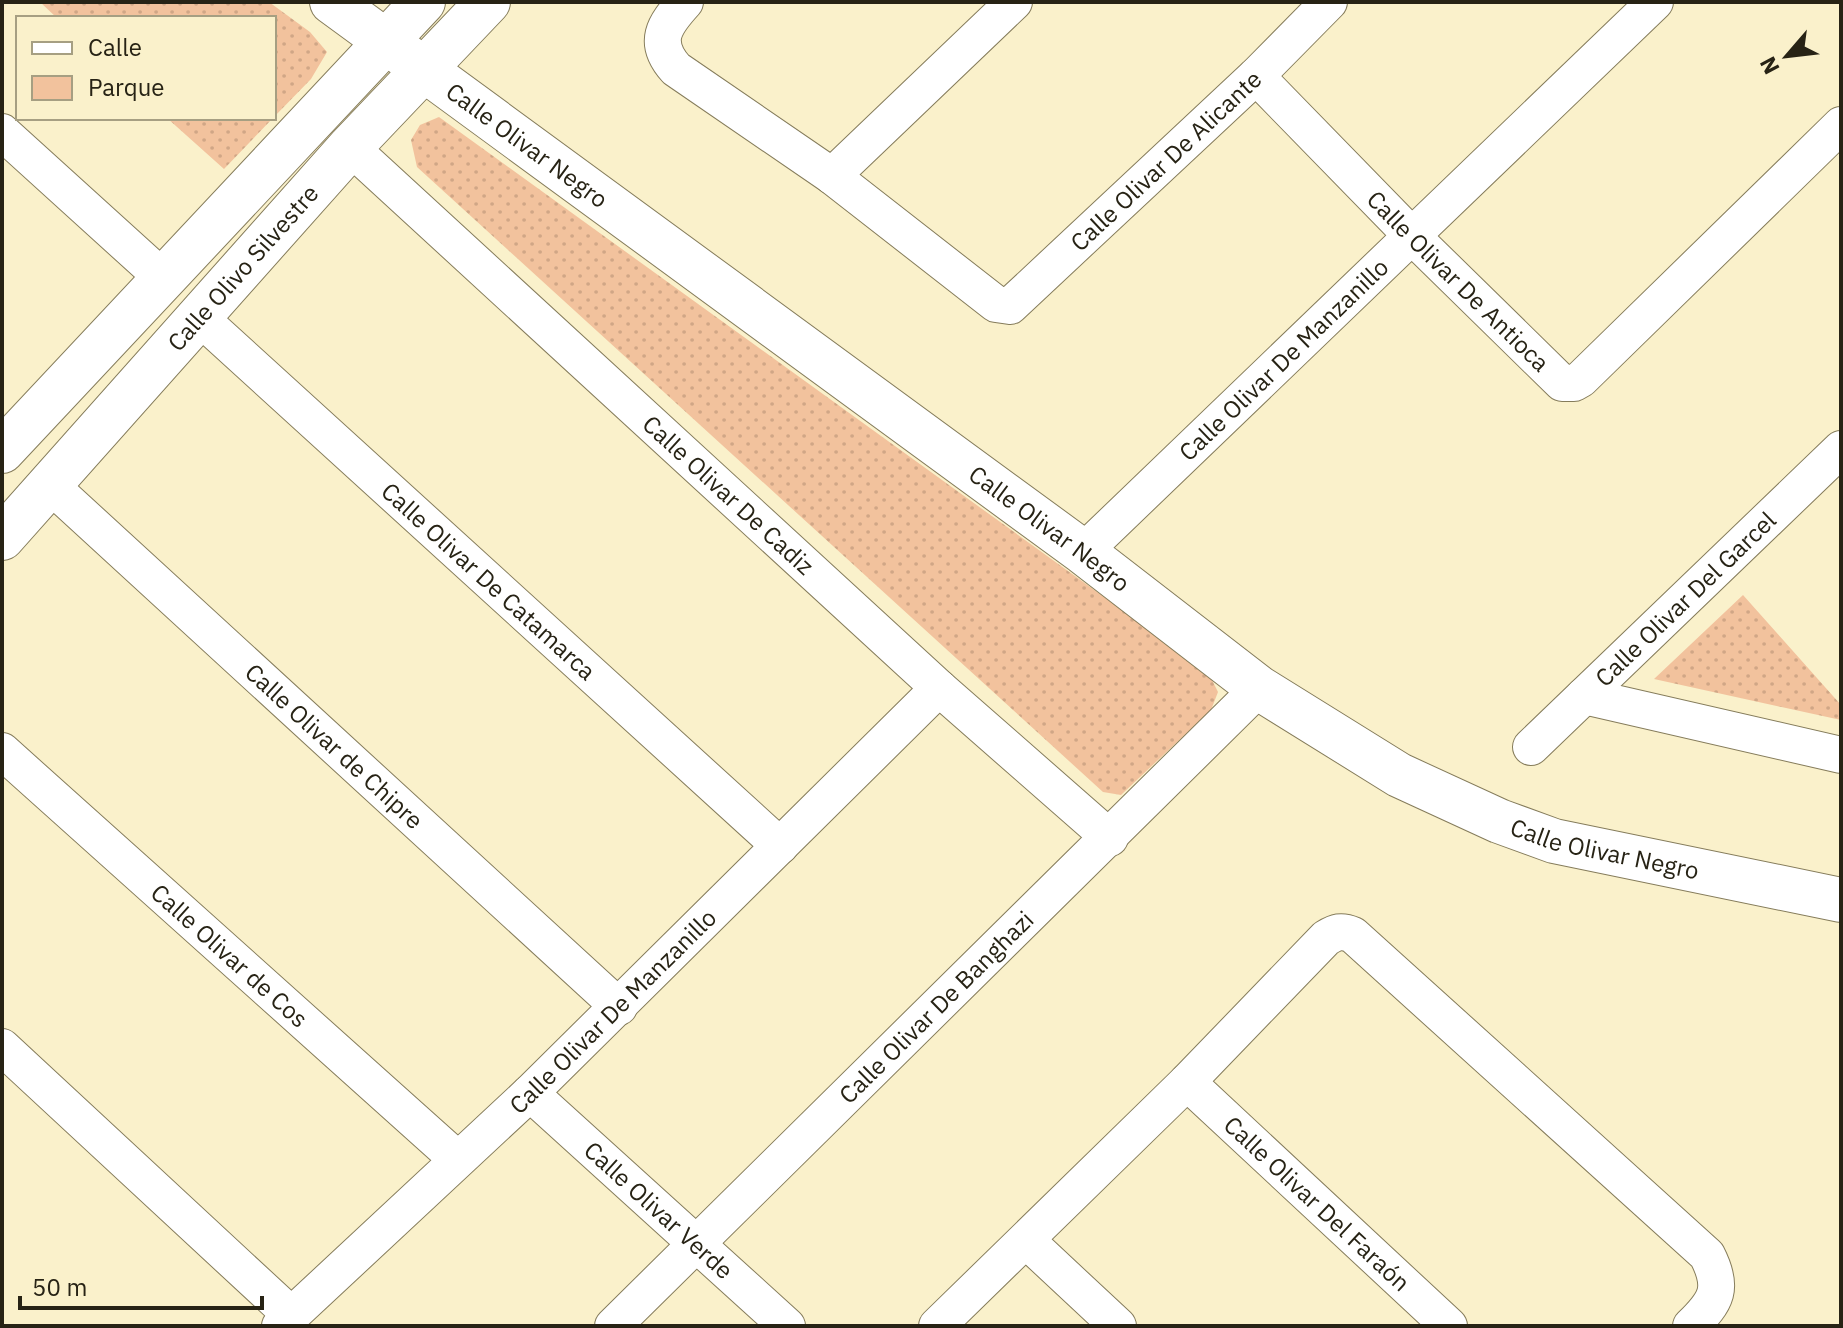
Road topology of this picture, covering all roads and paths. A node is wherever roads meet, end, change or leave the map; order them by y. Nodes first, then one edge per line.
1 (332, 2) edge
2 (423, 2) edge
3 (488, 2) edge
4 (685, 2) edge
5 (1014, 2) edge
6 (1329, 2) edge
7 (1655, 2) edge
8 (388, 41) junction
9 (425, 70) junction
10 (1256, 76) junction
11 (1841, 125) edge
12 (2, 132) edge
13 (350, 147) junction
14 (832, 176) junction
15 (1413, 237) junction
16 (164, 279) junction
17 (199, 317) junction
18 (4, 446) edge
19 (1841, 449) edge
20 (50, 485) junction
21 (2, 538) edge
22 (1083, 552) junction
23 (939, 688) junction
24 (1259, 688) junction
25 (1584, 696) junction
26 (1531, 747) dead end
27 (2, 751) edge
28 (1841, 755) edge
29 (1110, 838) junction
30 (780, 846) junction
31 (1841, 900) edge
32 (619, 1007) junction
33 (2, 1047) edge
34 (1187, 1082) junction
35 (530, 1093) junction
36 (457, 1159) junction
37 (1027, 1241) junction
38 (696, 1243) junction
39 (286, 1321) edge
40 (613, 1326) edge
41 (787, 1326) edge
42 (937, 1326) edge
43 (1118, 1326) edge
44 (1449, 1326) edge
45 (1691, 1326) edge

1 - 8 street, Calle Olivar Negro
2 - 8 street, Calle Olivo Silvestre
3 - 9 street, Calle Olivo Silvestre
4 - 14 street
5 - 14 street
6 - 10 street, Calle Olivar De Alicante
7 - 15 street, Calle Olivar De Manzanillo
8 - 9 street, Calle Olivar Negro
8 - 16 street, Calle Olivo Silvestre
9 - 13 street, Calle Olivo Silvestre
9 - 22 street, Calle Olivar Negro
10 - 14 street, Calle Olivar De Alicante
10 - 15 street, Calle Olivar De Antioca
11 - 15 street, Calle Olivar De Antioca
12 - 16 street
13 - 17 street, Calle Olivo Silvestre
13 - 23 street, Calle Olivar De Cadiz
15 - 22 street, Calle Olivar De Manzanillo
16 - 18 street, Calle Olivo Silvestre
17 - 20 street, Calle Olivo Silvestre
17 - 30 street, Calle Olivar De Catamarca
19 - 25 street, Calle Olivar Del Garcel
20 - 21 street, Calle Olivo Silvestre
20 - 32 street, Calle Olivar de Chipre
22 - 24 street, Calle Olivar Negro
23 - 29 street, Calle Olivar De Cadiz
23 - 30 street, Calle Olivar De Manzanillo
24 - 29 street, Calle Olivar De Banghazi
24 - 31 street, Calle Olivar Negro
25 - 26 street, Calle Olivar Del Garcel
25 - 28 street
27 - 36 street, Calle Olivar de Cos
29 - 38 street, Calle Olivar De Banghazi
30 - 32 street, Calle Olivar De Manzanillo
32 - 35 street, Calle Olivar De Manzanillo
33 - 39 street
34 - 37 street
34 - 44 street, Calle Olivar Del Faraón
34 - 45 street
35 - 36 street, Calle Olivar De Manzanillo
35 - 38 street, Calle Olivar Verde
36 - 39 street, Calle Olivar De Manzanillo
37 - 42 street
37 - 43 street
38 - 40 street, Calle Olivar De Banghazi
38 - 41 street, Calle Olivar Verde

